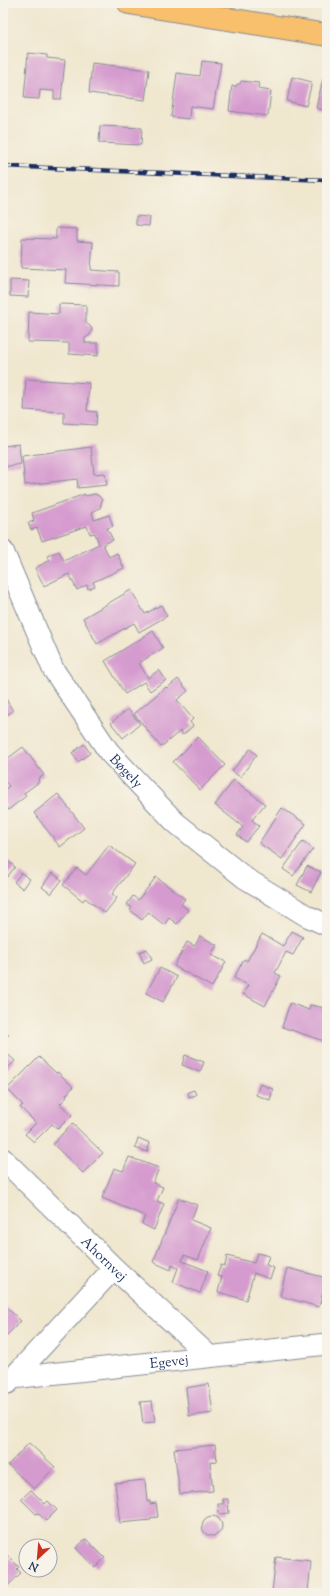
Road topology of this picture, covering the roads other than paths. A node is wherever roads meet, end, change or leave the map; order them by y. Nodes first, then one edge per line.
1 (129, 3) edge
2 (327, 35) edge
3 (3, 551) edge
4 (327, 925) edge
5 (3, 1159) edge
6 (114, 1268) junction
7 (327, 1344) edge
8 (209, 1356) junction
9 (7, 1383) edge

1 - 2 main road
3 - 4 street, Bøgely
5 - 6 street, Ahornvej
6 - 8 street, Ahornvej
6 - 9 street, Egevej
7 - 8 street, Egevej
8 - 9 street, Egevej

